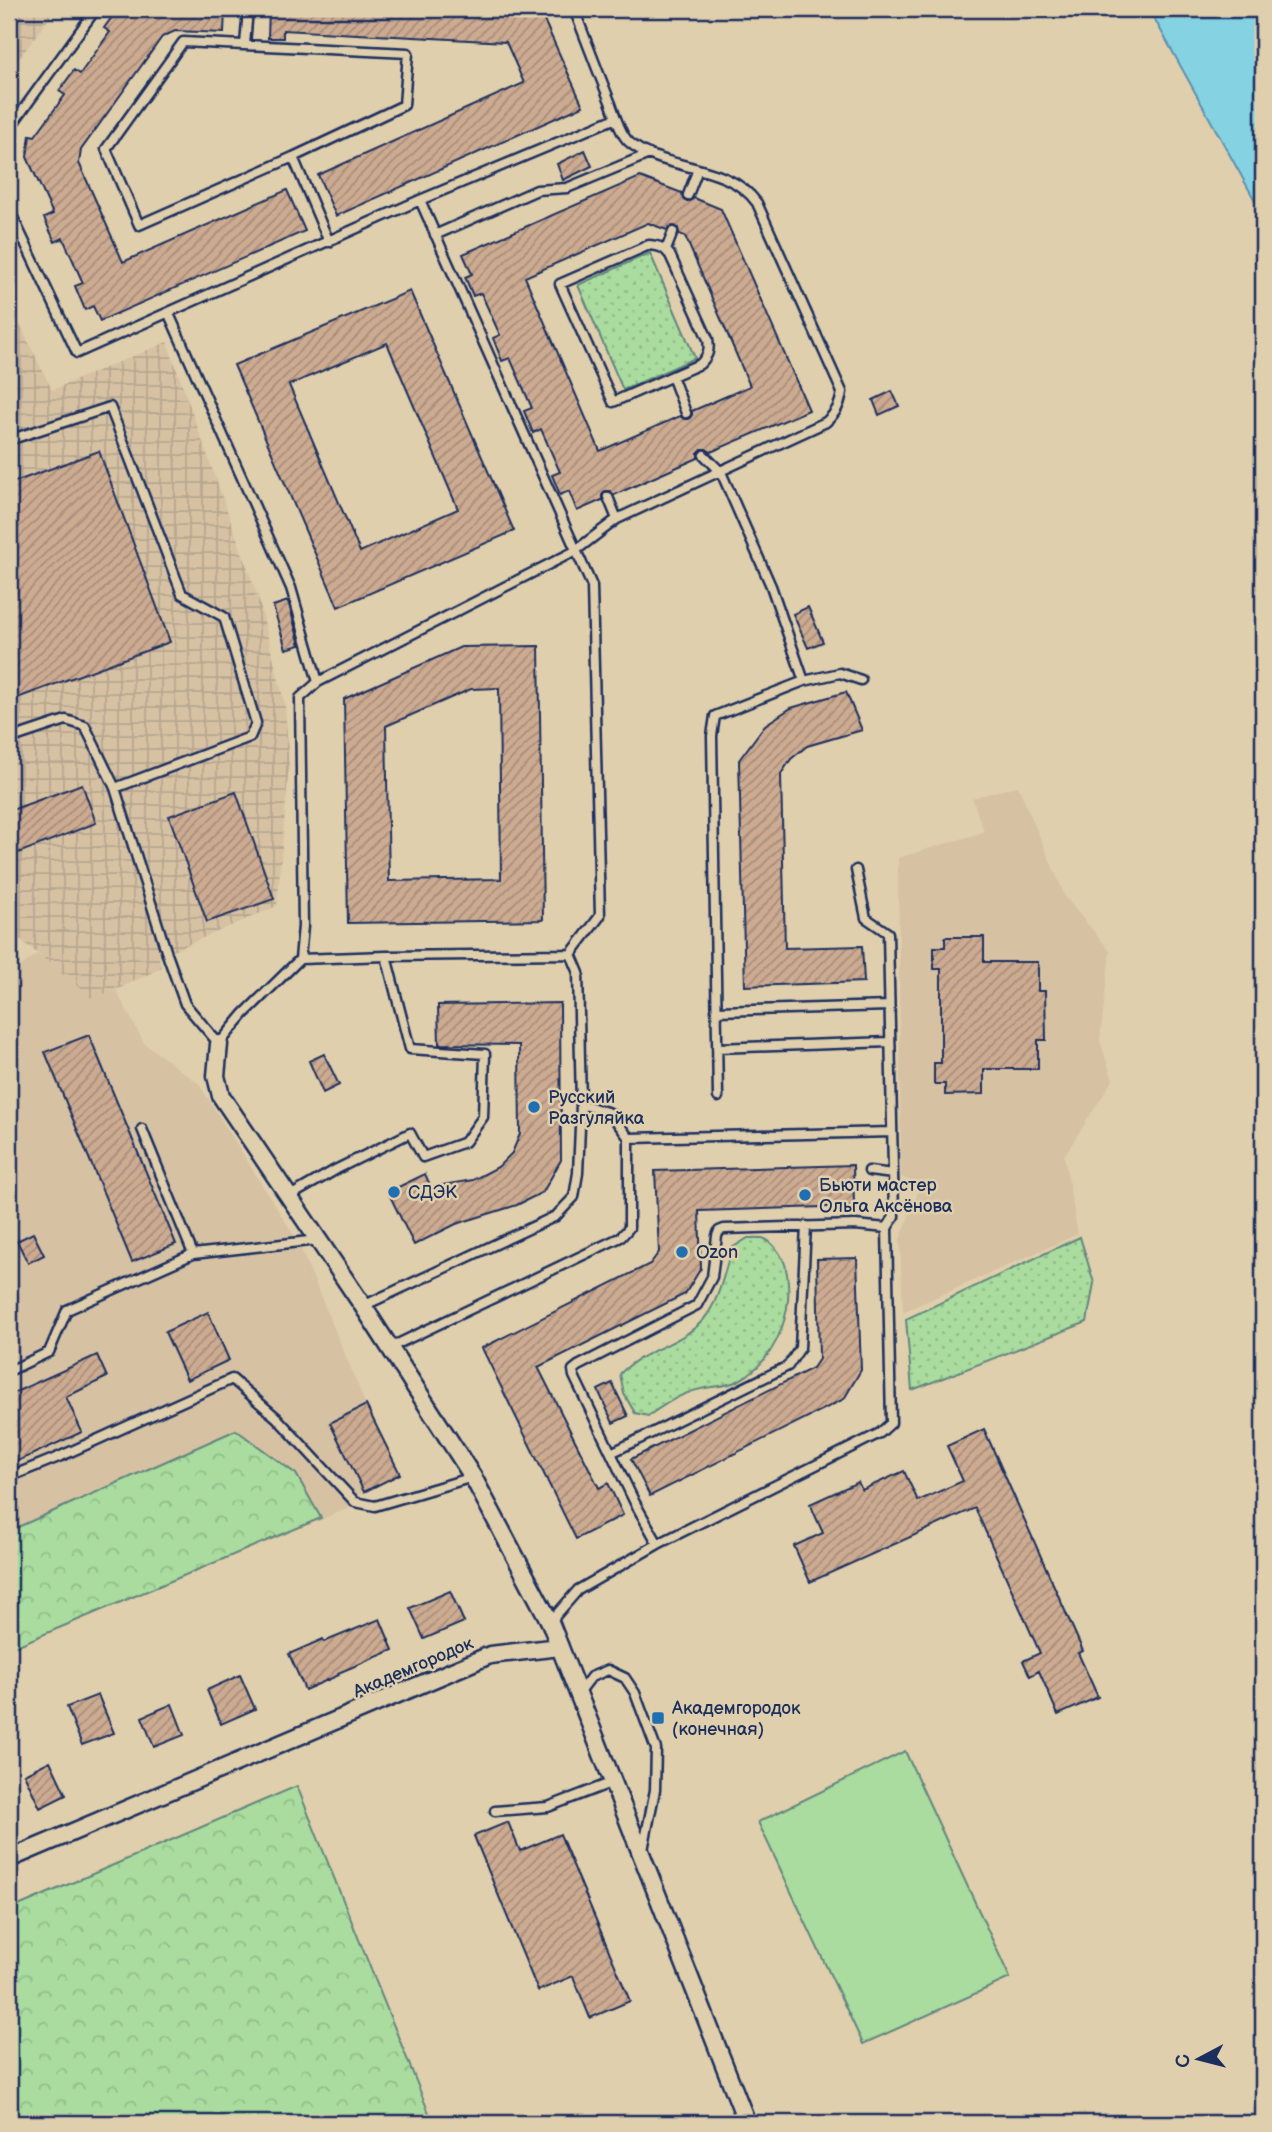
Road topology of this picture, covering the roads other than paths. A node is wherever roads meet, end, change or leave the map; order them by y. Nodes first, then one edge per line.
1 (96, 9) edge
2 (248, 9) edge
3 (574, 9) edge
4 (245, 45) junction
5 (616, 118) junction
6 (9, 129) edge
7 (649, 154) junction
8 (293, 157) junction
9 (698, 169) junction
10 (688, 195) dead end
11 (420, 200) junction
12 (9, 209) edge
13 (673, 232) dead end
14 (435, 235) junction
15 (329, 242) junction
16 (666, 250) junction
17 (169, 314) junction
18 (672, 376) junction
19 (686, 413) dead end
20 (9, 440) edge
21 (704, 455) dead end
22 (721, 472) junction
23 (608, 497) dead end
24 (617, 519) junction
25 (575, 551) junction
26 (860, 680) dead end
27 (804, 681) junction
28 (318, 682) junction
29 (9, 739) edge
30 (116, 789) junction
31 (856, 870) dead end
32 (571, 954) junction
33 (386, 956) junction
34 (300, 959) junction
35 (889, 1006) junction
36 (716, 1011) junction
37 (890, 1042) junction
38 (219, 1044) junction
39 (716, 1048) junction
40 (718, 1097) dead end
41 (581, 1104) junction
42 (142, 1129) dead end
43 (892, 1132) junction
44 (629, 1138) junction
45 (869, 1171) dead end
46 (893, 1174) junction
47 (290, 1196) junction
48 (806, 1226) junction
49 (887, 1228) junction
50 (318, 1240) junction
51 (194, 1254) junction
52 (363, 1306) junction
53 (389, 1348) junction
54 (9, 1371) edge
55 (611, 1453) junction
56 (9, 1477) edge
57 (473, 1477) junction
58 (658, 1544) junction
59 (550, 1622) junction
60 (560, 1647) junction
61 (578, 1694) junction
62 (613, 1782) junction
63 (495, 1811) dead end
64 (642, 1855) junction
65 (9, 1859) edge
66 (747, 2123) edge

1 - 6 lane
2 - 4 lane
3 - 5 lane
4 - 8 lane
4 - 8 lane
5 - 7 lane
5 - 11 lane
7 - 9 lane
7 - 14 lane
8 - 15 lane
9 - 10 lane
9 - 22 lane
11 - 14 lane
11 - 15 lane
12 - 17 lane
13 - 16 lane
14 - 25 lane
15 - 17 lane
16 - 18 lane
16 - 18 lane
17 - 28 lane
18 - 19 lane
20 - 30 lane
21 - 22 lane
22 - 24 lane
22 - 27 lane
23 - 24 lane
24 - 25 lane
25 - 28 lane
25 - 32 lane
26 - 27 lane
27 - 36 lane
28 - 34 lane
29 - 30 lane
30 - 38 lane
31 - 35 lane
32 - 33 lane
32 - 41 lane
33 - 34 lane
33 - 47 lane
34 - 38 lane
35 - 36 lane
35 - 37 lane
36 - 39 lane
37 - 39 lane
37 - 43 lane
38 - 47 street
39 - 40 lane
41 - 44 lane
41 - 52 lane
42 - 51 lane
43 - 44 lane
43 - 46 lane
44 - 53 lane
45 - 46 lane
46 - 49 lane
47 - 50 street
48 - 49 lane
48 - 55 lane
48 - 55 lane
49 - 58 lane
50 - 51 lane
50 - 52 street
51 - 54 lane
52 - 53 street
53 - 57 street
55 - 58 lane
56 - 57 lane
57 - 59 street
58 - 59 lane
59 - 60 street
60 - 61 street
60 - 65 street, Академгородок
61 - 62 street
61 - 64 lane
62 - 63 lane
62 - 64 street
64 - 66 street

